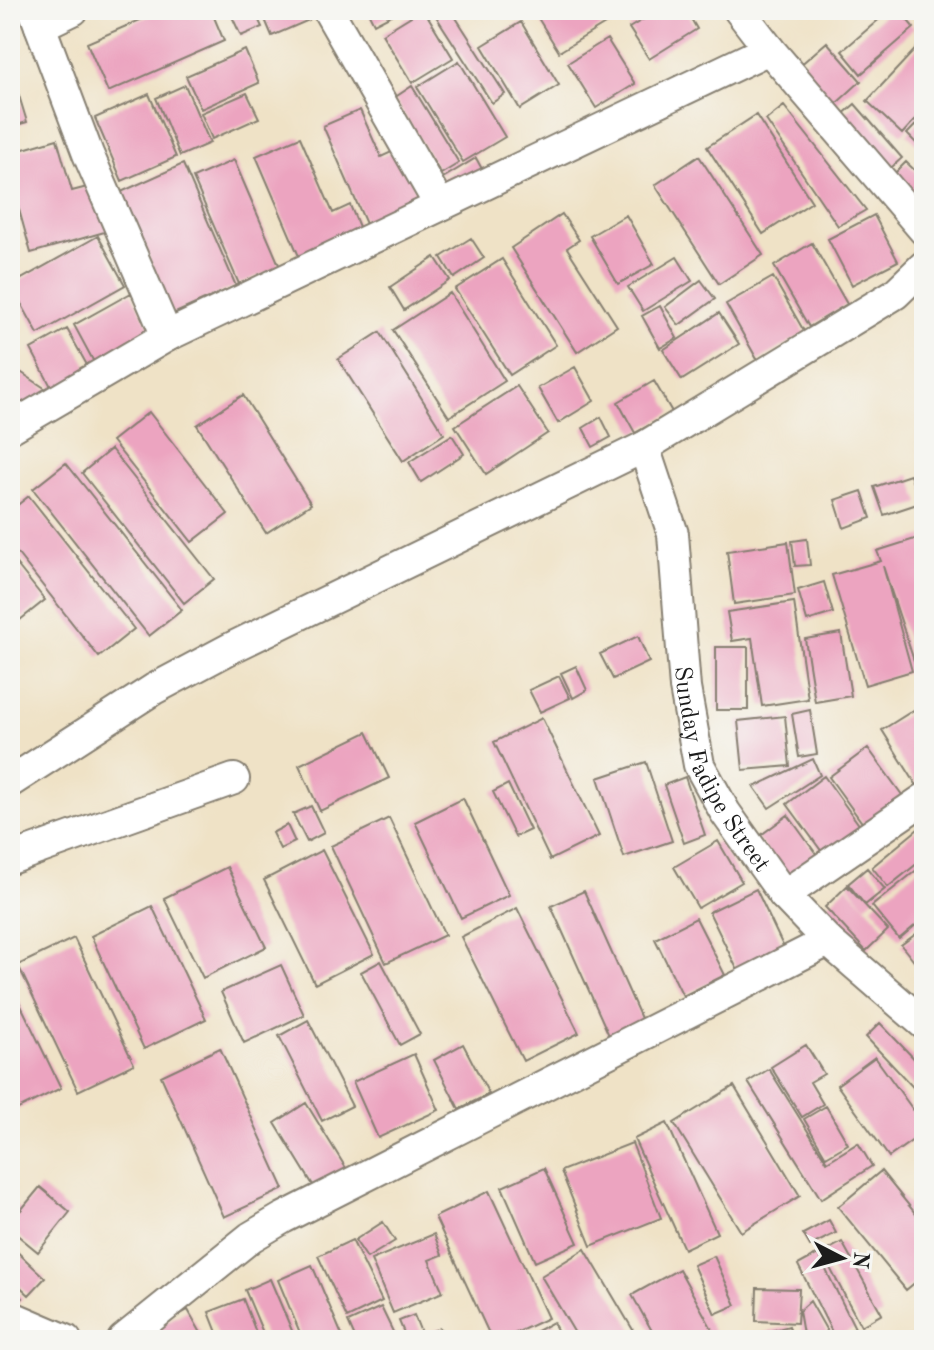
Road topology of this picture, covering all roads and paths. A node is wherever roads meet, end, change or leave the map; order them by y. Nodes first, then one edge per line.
1 (73, 10) edge
2 (328, 10) edge
3 (739, 10) edge
4 (37, 18) edge
5 (769, 49) junction
6 (439, 204) junction
7 (924, 230) edge
8 (924, 266) edge
9 (167, 336) junction
10 (10, 428) edge
11 (644, 447) junction
12 (234, 779) dead end
13 (10, 782) edge
14 (924, 799) edge
15 (10, 859) edge
16 (784, 895) junction
17 (828, 941) junction
18 (924, 1024) edge
19 (10, 1316) edge
20 (66, 1340) edge
21 (123, 1340) edge

1 - 4 street
2 - 6 street
3 - 5 street
4 - 9 street
5 - 6 street
5 - 7 street
6 - 9 street
8 - 11 street
9 - 10 street
11 - 13 street
11 - 16 street, Sunday Fadipe Street
12 - 15 street
14 - 16 street
16 - 17 street, Sunday Fadipe Street
17 - 18 street, Sunday Fadipe Street
17 - 21 street
19 - 20 street

